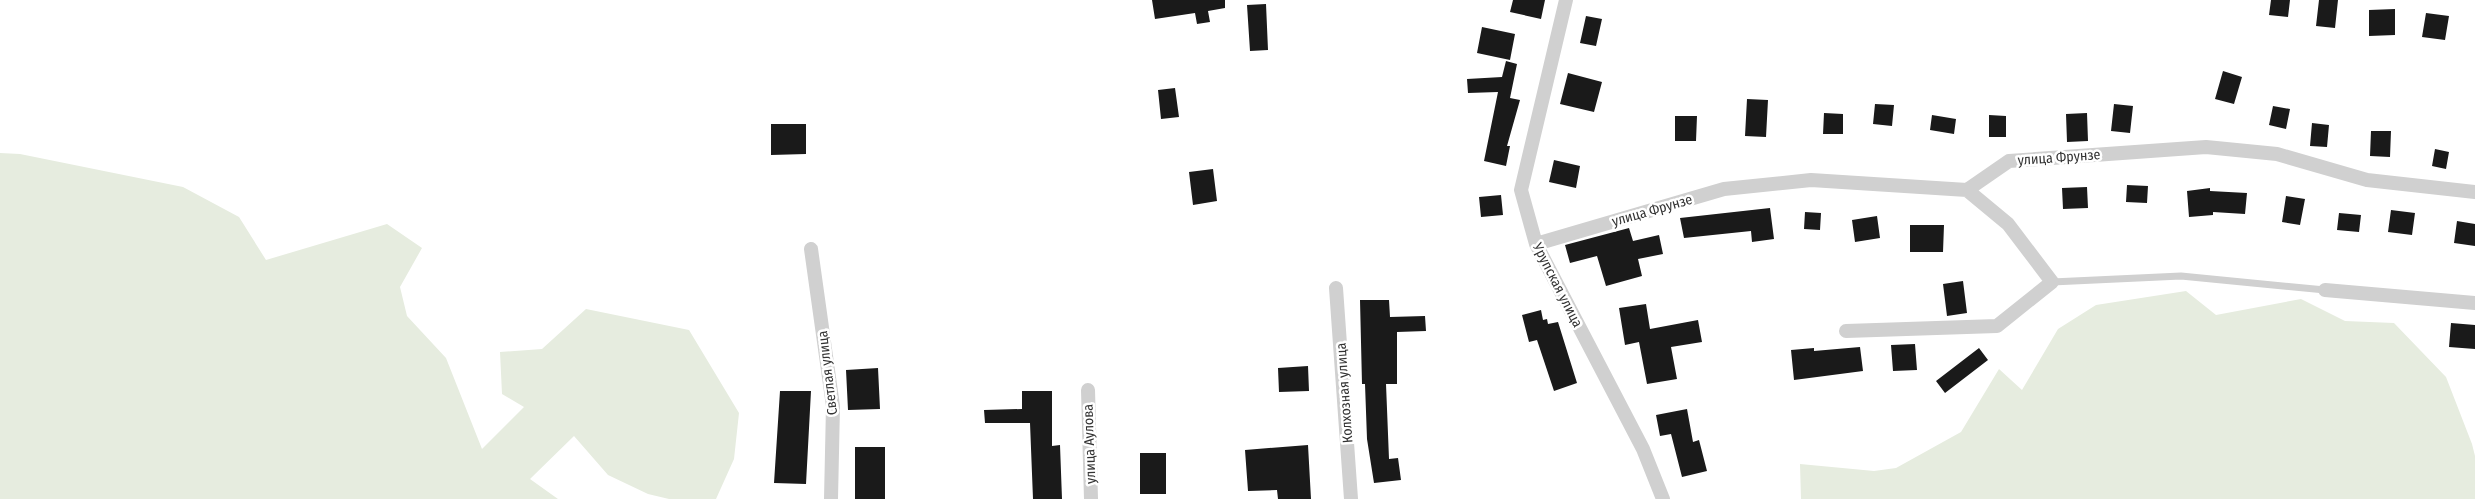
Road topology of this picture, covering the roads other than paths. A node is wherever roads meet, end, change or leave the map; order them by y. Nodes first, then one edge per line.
1 (1566, 0) edge
2 (1967, 190) junction
3 (2475, 192) edge
4 (1536, 244) junction
5 (811, 248) dead end
6 (2052, 282) junction
7 (1336, 288) dead end
8 (2325, 290) joint
9 (2475, 303) edge
10 (1846, 331) dead end
11 (1088, 390) dead end
12 (831, 499) edge
13 (1091, 499) edge
14 (1351, 499) edge
15 (1663, 499) edge

1 - 4 street, Урупская улица
2 - 3 street, улица Фрунзе
2 - 4 street, улица Фрунзе
2 - 6 street
4 - 15 street, Урупская улица
5 - 12 street, Светлая улица
6 - 8 lane
6 - 10 street
7 - 14 street, Колхозная улица
8 - 9 street
11 - 13 street, улица Аулова

